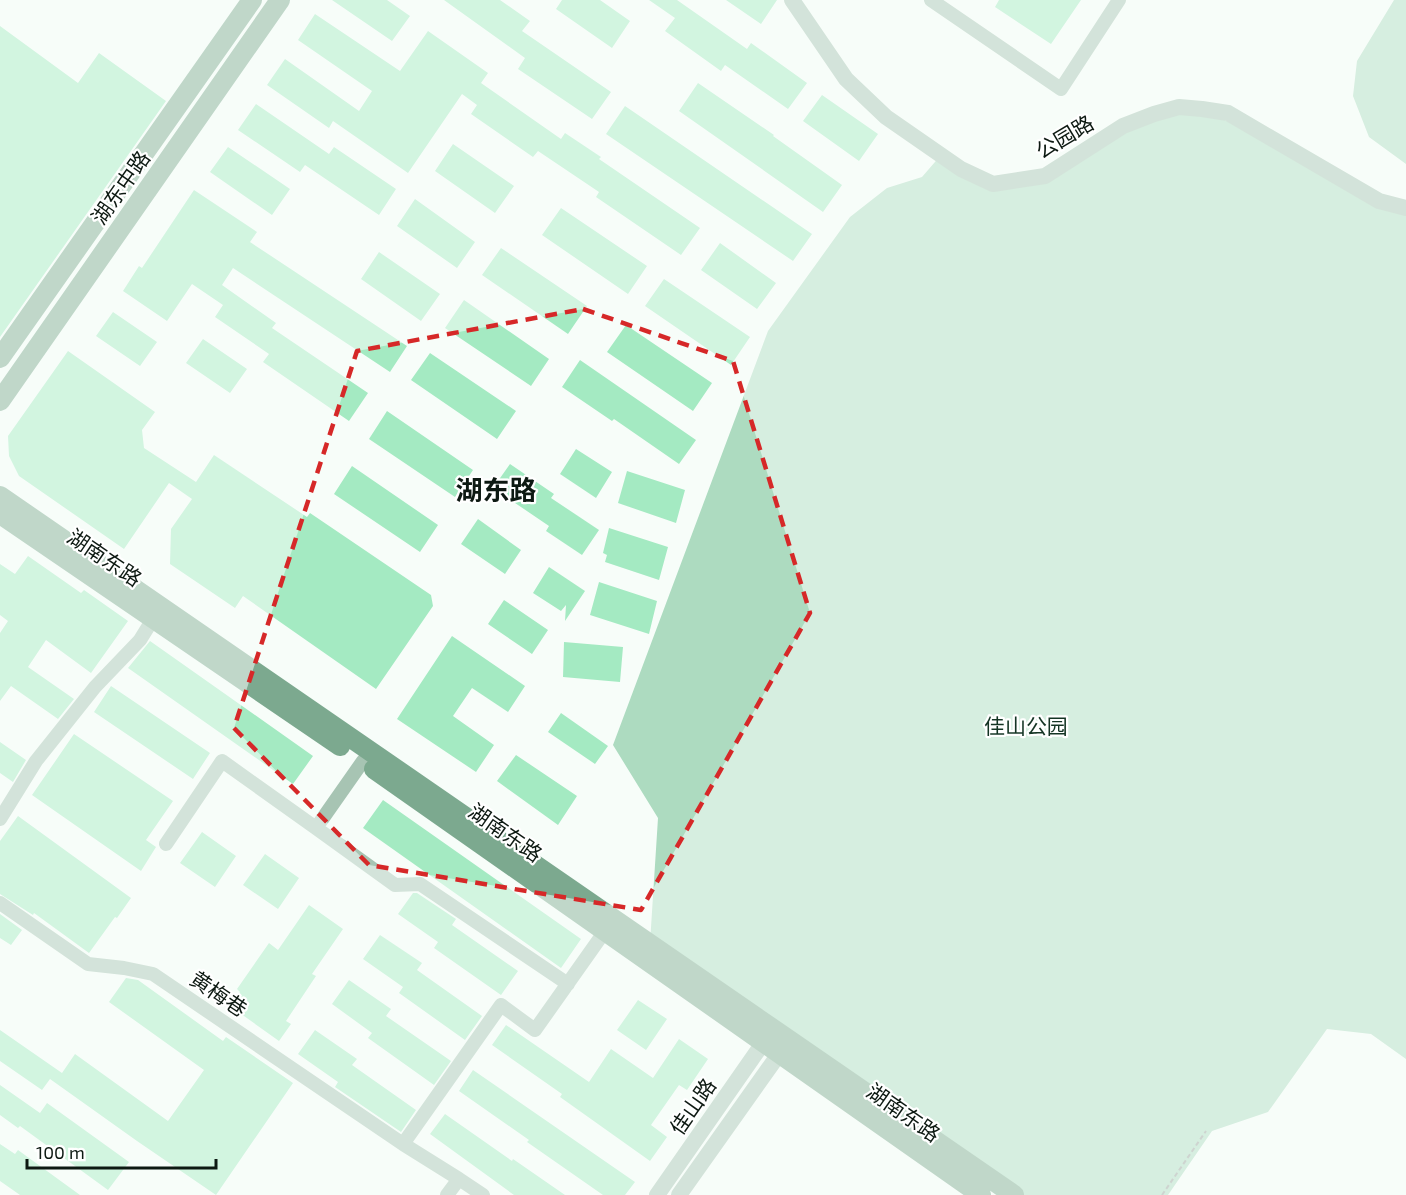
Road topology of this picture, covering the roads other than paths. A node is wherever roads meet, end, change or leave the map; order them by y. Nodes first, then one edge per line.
1 (252, 0) edge
2 (280, 0) edge
3 (792, 0) edge
4 (931, 0) edge
5 (1119, 0) edge
6 (1406, 208) edge
7 (0, 358) edge
8 (0, 401) edge
9 (0, 496) edge
10 (0, 514) edge
11 (153, 619) junction
12 (363, 761) junction
13 (0, 819) edge
14 (316, 828) junction
15 (166, 844) dead end
16 (0, 903) edge
17 (605, 931) junction
18 (568, 984) junction
19 (771, 1048) junction
20 (403, 1144) junction
21 (459, 1179) junction
22 (447, 1195) edge
23 (483, 1195) edge
24 (657, 1195) edge
25 (680, 1195) edge
26 (981, 1195) edge
27 (1014, 1195) edge

1 - 7 main road, 湖东中路
2 - 8 main road, 湖东中路
3 - 6 street, 公园路
4 - 5 street
9 - 27 main road
10 - 11 main road, 湖南东路
11 - 12 main road, 湖南东路
11 - 13 street
12 - 14 street
12 - 17 main road, 湖南东路
14 - 15 street
14 - 18 street
16 - 20 street, 黄梅巷
17 - 18 street
17 - 19 main road, 湖南东路
18 - 20 street
19 - 24 street, 佳山路
19 - 25 street, 佳山路
19 - 26 main road, 湖南东路
20 - 21 street, 黄梅巷
21 - 22 street
21 - 23 street

